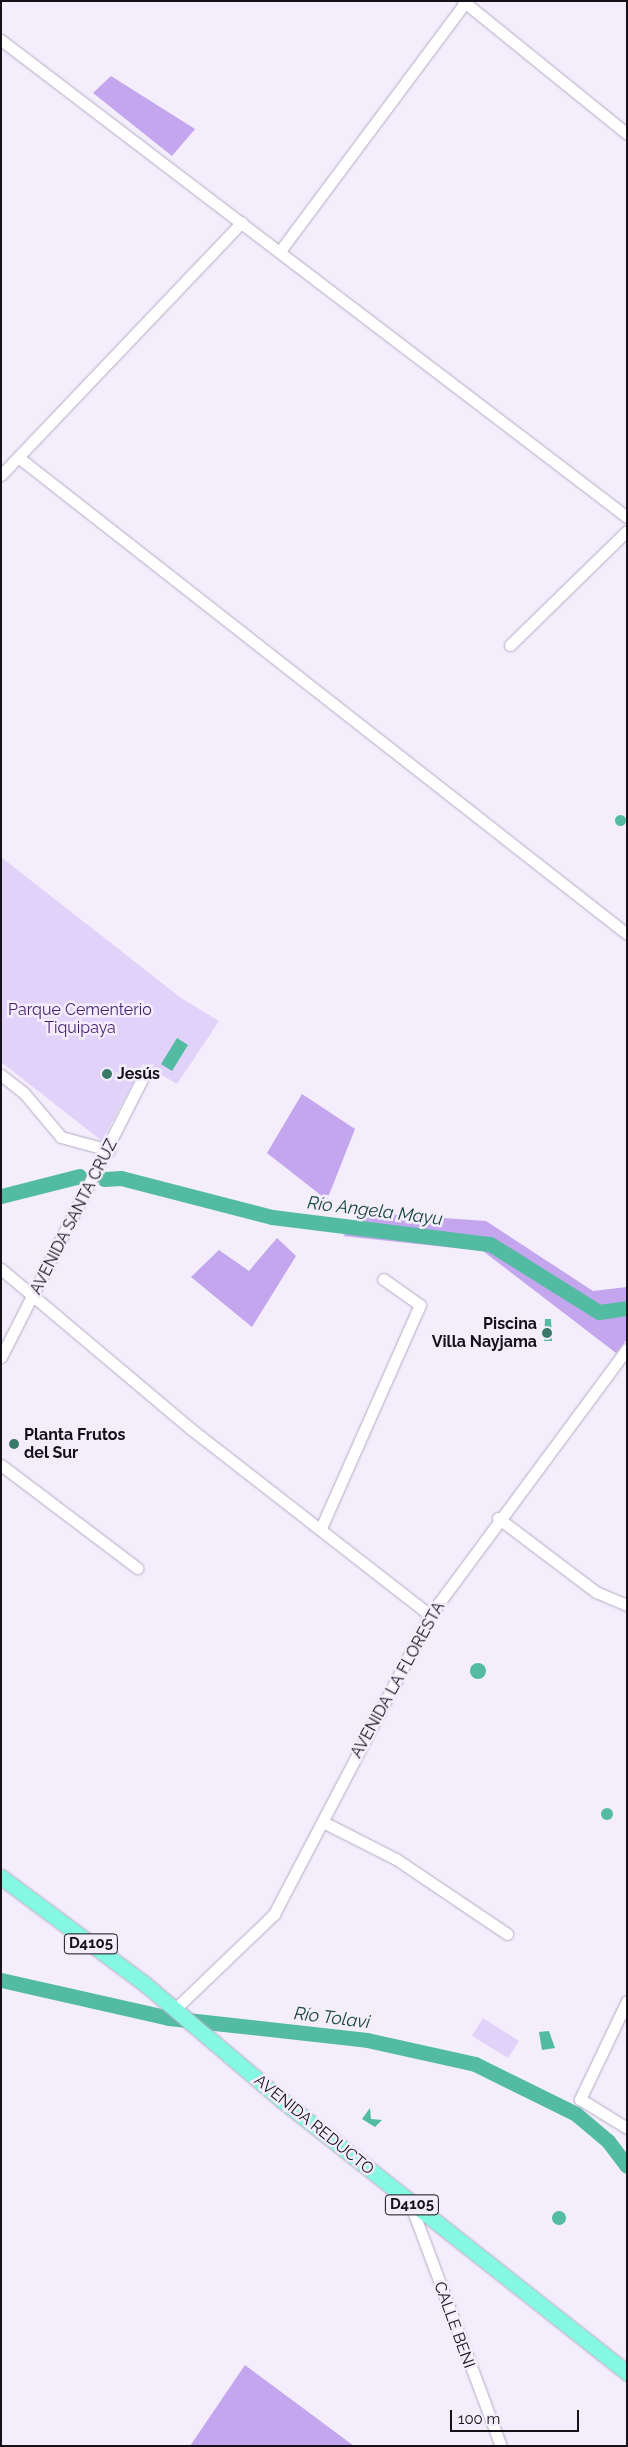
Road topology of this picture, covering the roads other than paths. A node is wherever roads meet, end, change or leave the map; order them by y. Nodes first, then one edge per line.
1 (464, 2) edge
2 (1, 40) edge
3 (627, 134) edge
4 (242, 222) junction
5 (280, 251) junction
6 (18, 457) junction
7 (1, 475) edge
8 (627, 517) edge
9 (627, 532) edge
10 (510, 645) dead end
11 (627, 934) edge
12 (1, 1075) edge
13 (144, 1075) dead end
14 (109, 1150) junction
15 (1, 1269) edge
16 (383, 1279) dead end
17 (33, 1296) junction
18 (627, 1349) edge
19 (1, 1357) edge
20 (1, 1465) edge
21 (498, 1518) junction
22 (321, 1528) junction
23 (137, 1568) dead end
24 (627, 1605) edge
25 (430, 1615) junction
26 (323, 1822) junction
27 (1, 1877) edge
28 (507, 1934) dead end
29 (627, 2000) edge
30 (176, 2012) junction
31 (627, 2128) edge
32 (410, 2203) junction
33 (627, 2373) edge
34 (501, 2446) edge

1 - 3 street
1 - 5 street
2 - 4 street
4 - 5 street
4 - 6 street
5 - 8 street
6 - 7 street
6 - 11 street
9 - 10 street
12 - 14 street
13 - 14 street, AVENIDA SANTA CRUZ
14 - 17 street, AVENIDA SANTA CRUZ
15 - 17 street
16 - 22 street
17 - 19 street, AVENIDA SANTA CRUZ
17 - 22 street
18 - 21 street, AVENIDA LA FLORESTA
20 - 23 street
21 - 24 street
21 - 25 street, AVENIDA LA FLORESTA
22 - 25 street
25 - 26 street, AVENIDA LA FLORESTA
26 - 28 street
26 - 30 street, AVENIDA LA FLORESTA
27 - 30 main road, AVENIDA REDUCTO / D4105
29 - 31 street
30 - 32 main road, AVENIDA REDUCTO / D4105
32 - 33 main road, AVENIDA REDUCTO / D4105
32 - 34 street, CALLE BENI

